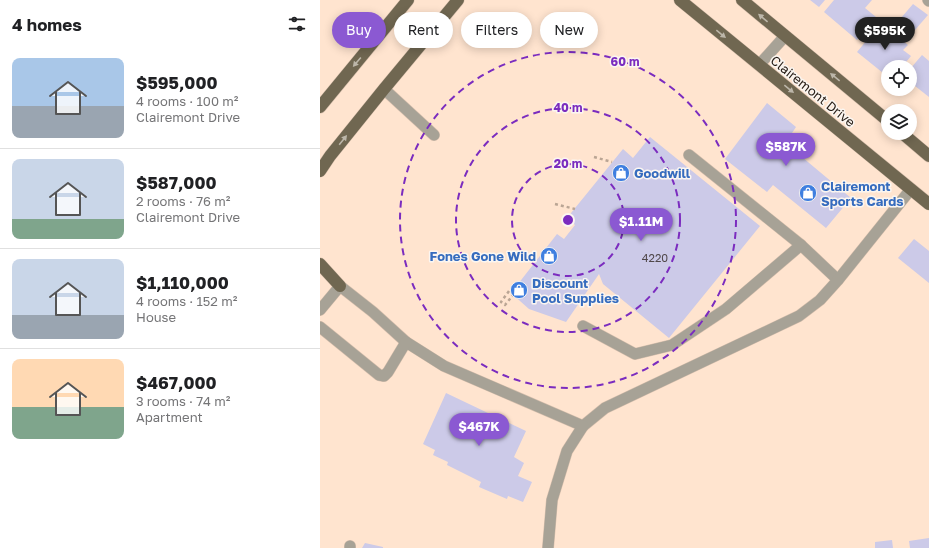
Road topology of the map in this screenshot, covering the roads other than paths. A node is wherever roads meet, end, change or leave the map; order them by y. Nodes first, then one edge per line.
1 (408, 0) edge
2 (458, 0) edge
3 (680, 0) edge
4 (742, 0) edge
5 (785, 36) junction
6 (759, 65) junction
7 (384, 89) junction
8 (320, 108) edge
9 (881, 115) edge
10 (434, 135) dead end
11 (910, 140) edge
12 (689, 155) dead end
13 (929, 156) edge
14 (320, 171) edge
15 (911, 189) junction
16 (929, 204) edge
17 (801, 245) junction
18 (320, 264) edge
19 (320, 273) edge
20 (838, 280) junction
21 (340, 286) junction
22 (320, 310) edge
23 (583, 326) dead end
24 (320, 327) edge
25 (406, 342) junction
26 (583, 426) junction
27 (548, 548) edge

1 -> 8 main road
2 - 7 main road
3 -> 6 main road, Clairemont Drive
5 -> 4 main road, Clairemont Drive
5 - 6 lane
9 -> 5 main road, Clairemont Drive
6 -> 15 main road, Clairemont Drive
7 - 10 lane
14 -> 7 main road
11 - 13 main road
12 - 17 lane
15 - 16 main road, Clairemont Drive
15 - 20 lane
17 - 20 lane
17 - 23 lane
18 - 21 main road
19 - 21 main road
20 - 26 lane
21 - 22 lane
21 - 25 lane
24 - 25 lane
25 - 26 lane
26 - 27 lane

